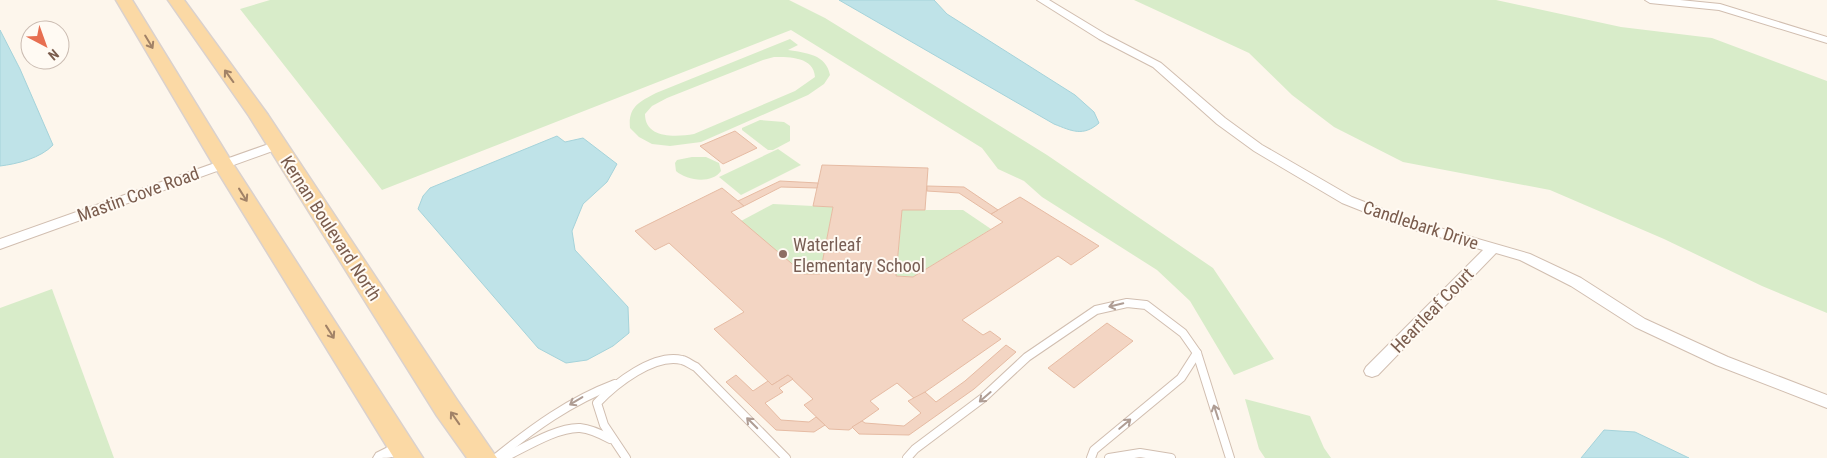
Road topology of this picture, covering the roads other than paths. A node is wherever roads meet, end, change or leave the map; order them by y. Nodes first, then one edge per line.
1 (124, 0) edge
2 (176, 0) edge
3 (1042, 0) edge
4 (1650, 0) edge
5 (1827, 40) edge
6 (276, 145) junction
7 (223, 164) junction
8 (0, 244) edge
9 (1492, 249) junction
10 (1197, 353) junction
11 (1372, 371) dead end
12 (620, 382) junction
13 (1827, 402) edge
14 (610, 439) junction
15 (398, 454) edge
16 (483, 458) edge
17 (496, 458) edge
18 (503, 458) edge
19 (626, 458) edge
20 (786, 458) edge
21 (907, 458) edge
22 (1091, 458) edge
23 (1110, 458) edge
24 (1171, 458) edge
25 (1230, 458) edge

1 -> 7 main road
6 -> 2 main road, Kernan Boulevard North
3 - 9 street, Candlebark Drive
4 - 5 street
6 - 7 street, Mastin Cove Road
16 -> 6 main road, Kernan Boulevard North
7 - 8 street, Mastin Cove Road
7 -> 15 main road
9 - 11 street, Heartleaf Court
9 - 13 street, Candlebark Drive
10 -> 21 lane
22 -> 10 lane
25 -> 10 lane
12 - 14 lane
12 -> 17 lane
20 -> 12 lane
14 - 18 lane
14 - 19 lane
23 - 24 lane

